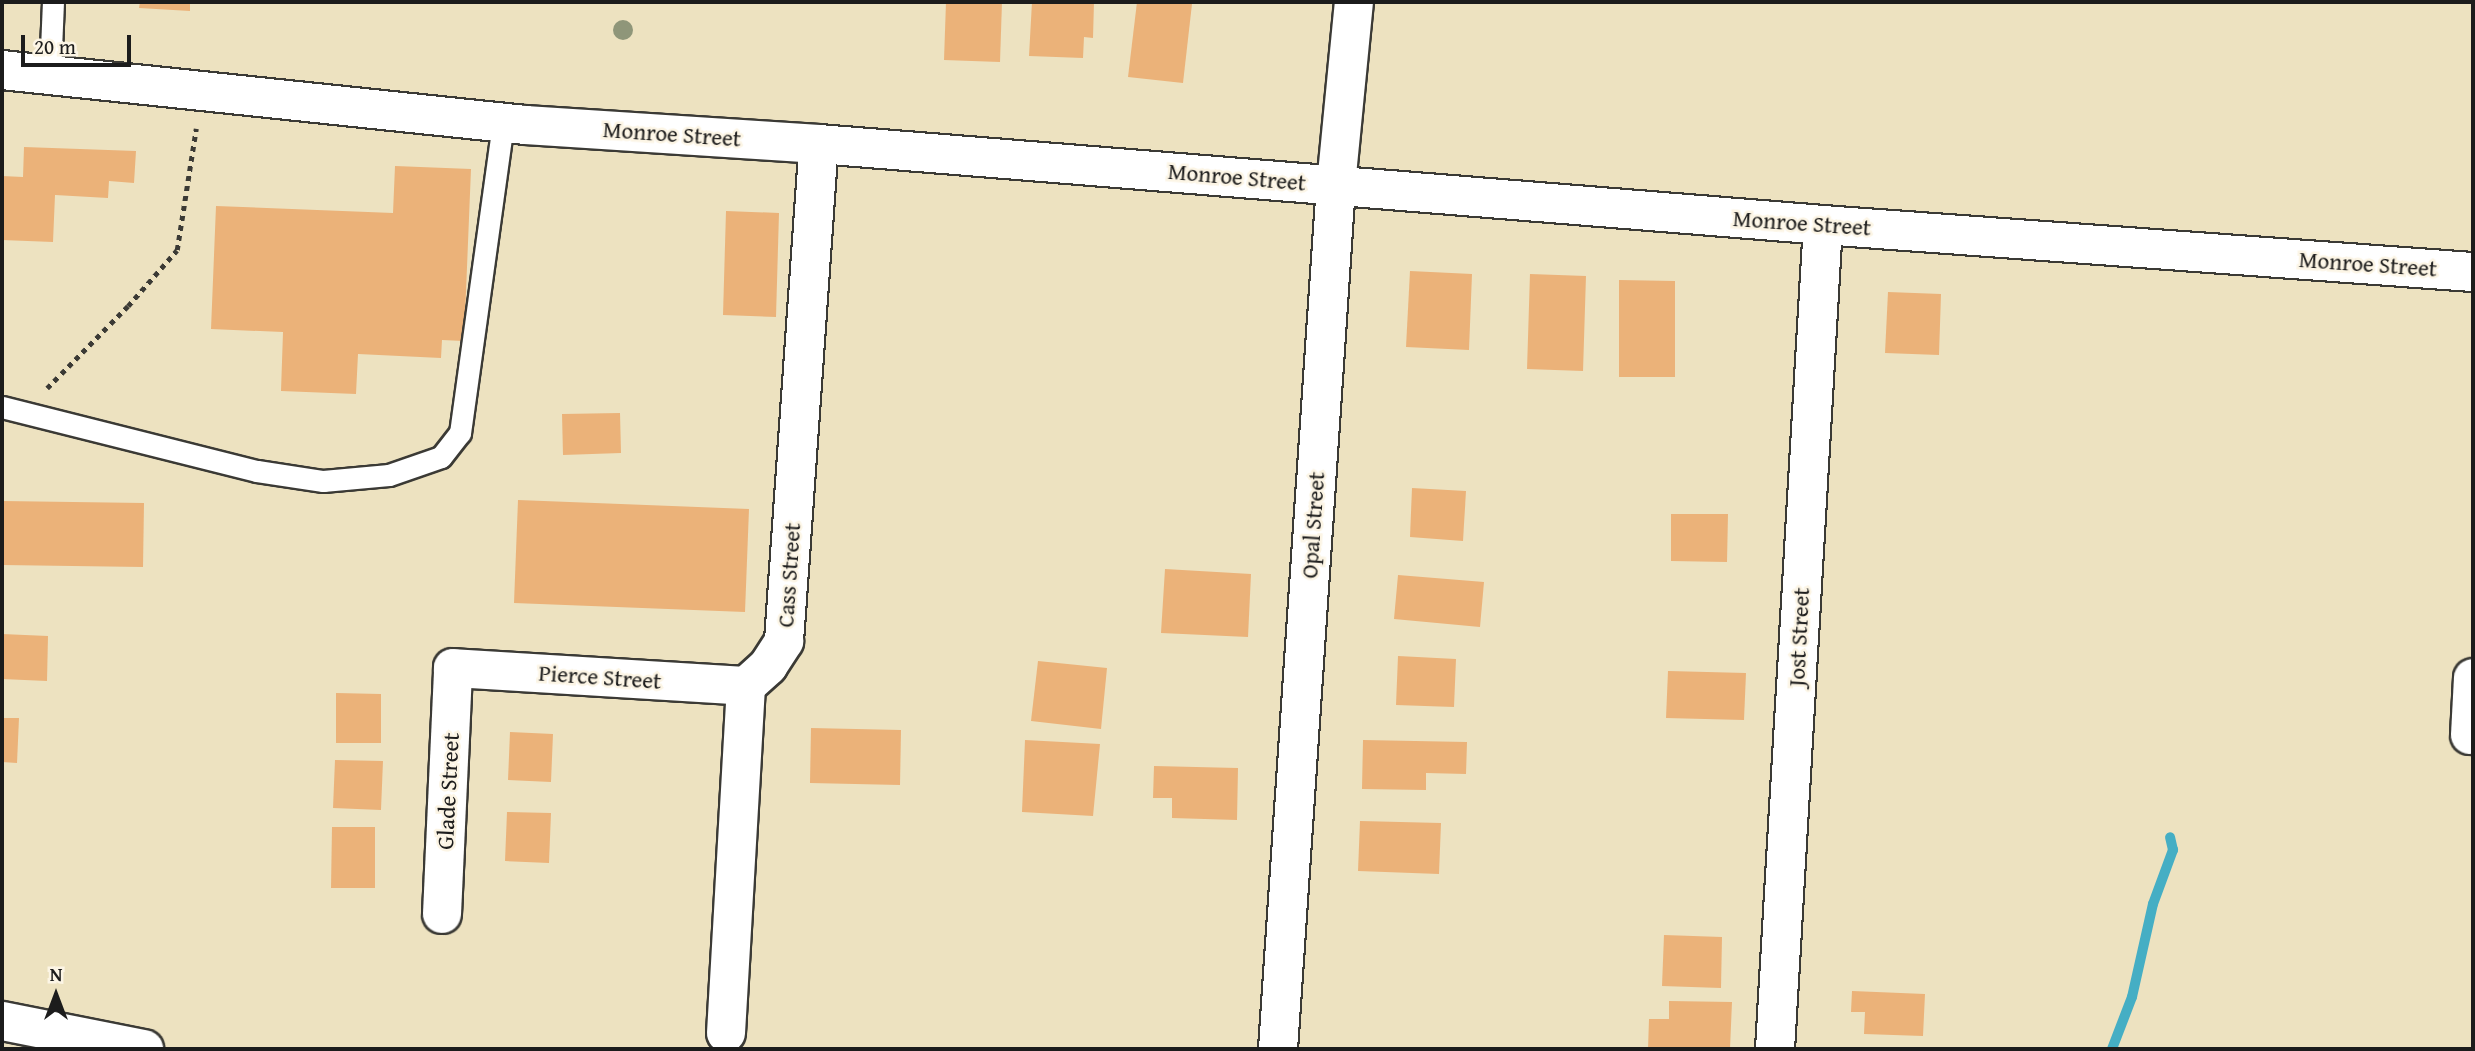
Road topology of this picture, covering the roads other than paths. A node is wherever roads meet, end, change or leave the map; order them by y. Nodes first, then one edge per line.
1 (53, 2) edge
2 (1354, 2) edge
3 (2, 70) edge
4 (50, 73) junction
5 (503, 123) junction
6 (819, 144) junction
7 (1336, 185) junction
8 (1823, 225) junction
9 (2473, 272) edge
10 (10, 409) edge
11 (453, 668) joint
12 (2473, 678) edge
13 (746, 686) junction
14 (2470, 735) dead end
15 (442, 914) dead end
16 (2, 1021) edge
17 (726, 1033) dead end
18 (144, 1049) edge
19 (1278, 1049) edge
20 (1775, 1049) edge

1 - 4 lane
2 - 7 main road, Opal Street
3 - 4 main road, Monroe Street
4 - 5 main road, Monroe Street
5 - 6 main road, Monroe Street
5 - 10 lane
6 - 7 main road, Monroe Street
6 - 13 main road, Cass Street
7 - 8 main road, Monroe Street
7 - 19 main road, Opal Street
8 - 9 main road, Monroe Street
8 - 20 main road, Jost Street
11 - 13 main road, Pierce Street
11 - 15 main road, Glade Street
12 - 14 main road
13 - 17 main road
16 - 18 main road

